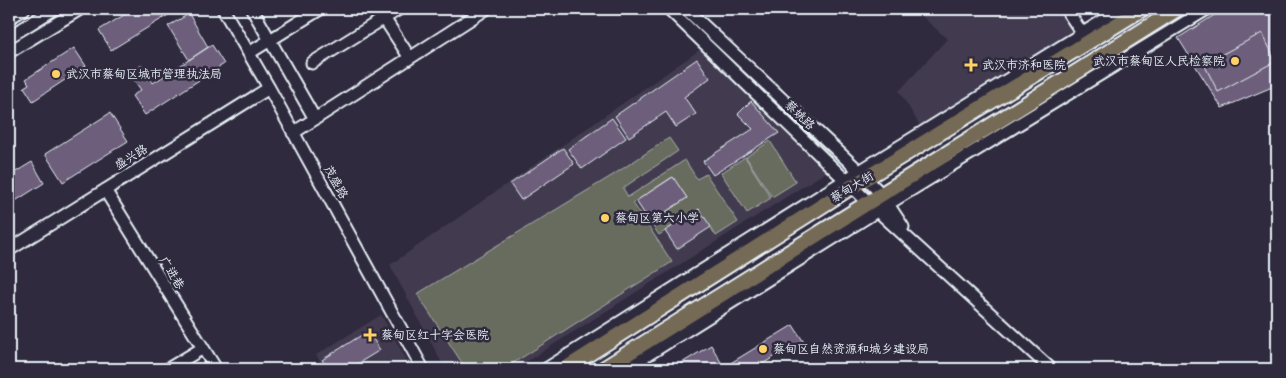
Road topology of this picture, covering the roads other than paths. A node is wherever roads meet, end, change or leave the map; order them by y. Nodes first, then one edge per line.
1 (24, 9) edge
2 (54, 9) edge
3 (80, 9) edge
4 (223, 9) edge
5 (252, 9) edge
6 (320, 9) edge
7 (486, 9) edge
8 (669, 9) edge
9 (686, 9) edge
10 (1066, 9) edge
11 (1122, 9) edge
12 (1142, 9) edge
13 (1178, 9) edge
14 (1207, 9) edge
15 (390, 12) edge
16 (9, 18) edge
17 (1082, 34) junction
18 (9, 37) edge
19 (270, 40) junction
20 (9, 52) edge
21 (249, 53) junction
22 (410, 58) junction
23 (312, 64) dead end
24 (268, 88) junction
25 (316, 119) junction
26 (294, 133) junction
27 (863, 175) junction
28 (850, 183) junction
29 (105, 190) junction
30 (879, 203) junction
31 (9, 250) edge
32 (203, 348) junction
33 (623, 366) edge
34 (168, 369) edge
35 (216, 369) edge
36 (423, 369) edge
37 (546, 369) edge
38 (565, 369) edge
39 (603, 369) edge
40 (1051, 369) edge

1 - 16 street
2 - 18 street
3 - 20 street
4 - 21 street, 茂盛路
5 - 19 street
6 - 19 street
7 - 22 street
8 - 28 street, 蔡姚路
9 - 27 street, 蔡姚路
10 - 17 street
11 - 17 street
12 - 27 main road, 蔡甸大街
13 - 30 main road, 蔡甸大街
14 - 30 street
15 - 22 street
15 - 23 street
17 - 27 street
19 - 21 street
19 - 25 street
21 - 24 street, 茂盛路
22 - 25 street
24 - 26 street, 茂盛路
24 - 29 street, 盛兴路
25 - 26 street
26 - 36 street, 茂盛路
27 - 28 main road, 蔡甸大街
27 - 30 street, 蔡姚路
28 - 30 street, 蔡姚路
28 - 37 street
28 - 38 main road, 蔡甸大街
29 - 31 street, 盛兴路
29 - 32 street, 广进巷
30 - 33 main road, 蔡甸大街
30 - 40 street, 蔡姚路
32 - 34 street
32 - 35 street, 广进巷
33 - 39 main road, 蔡甸大街

